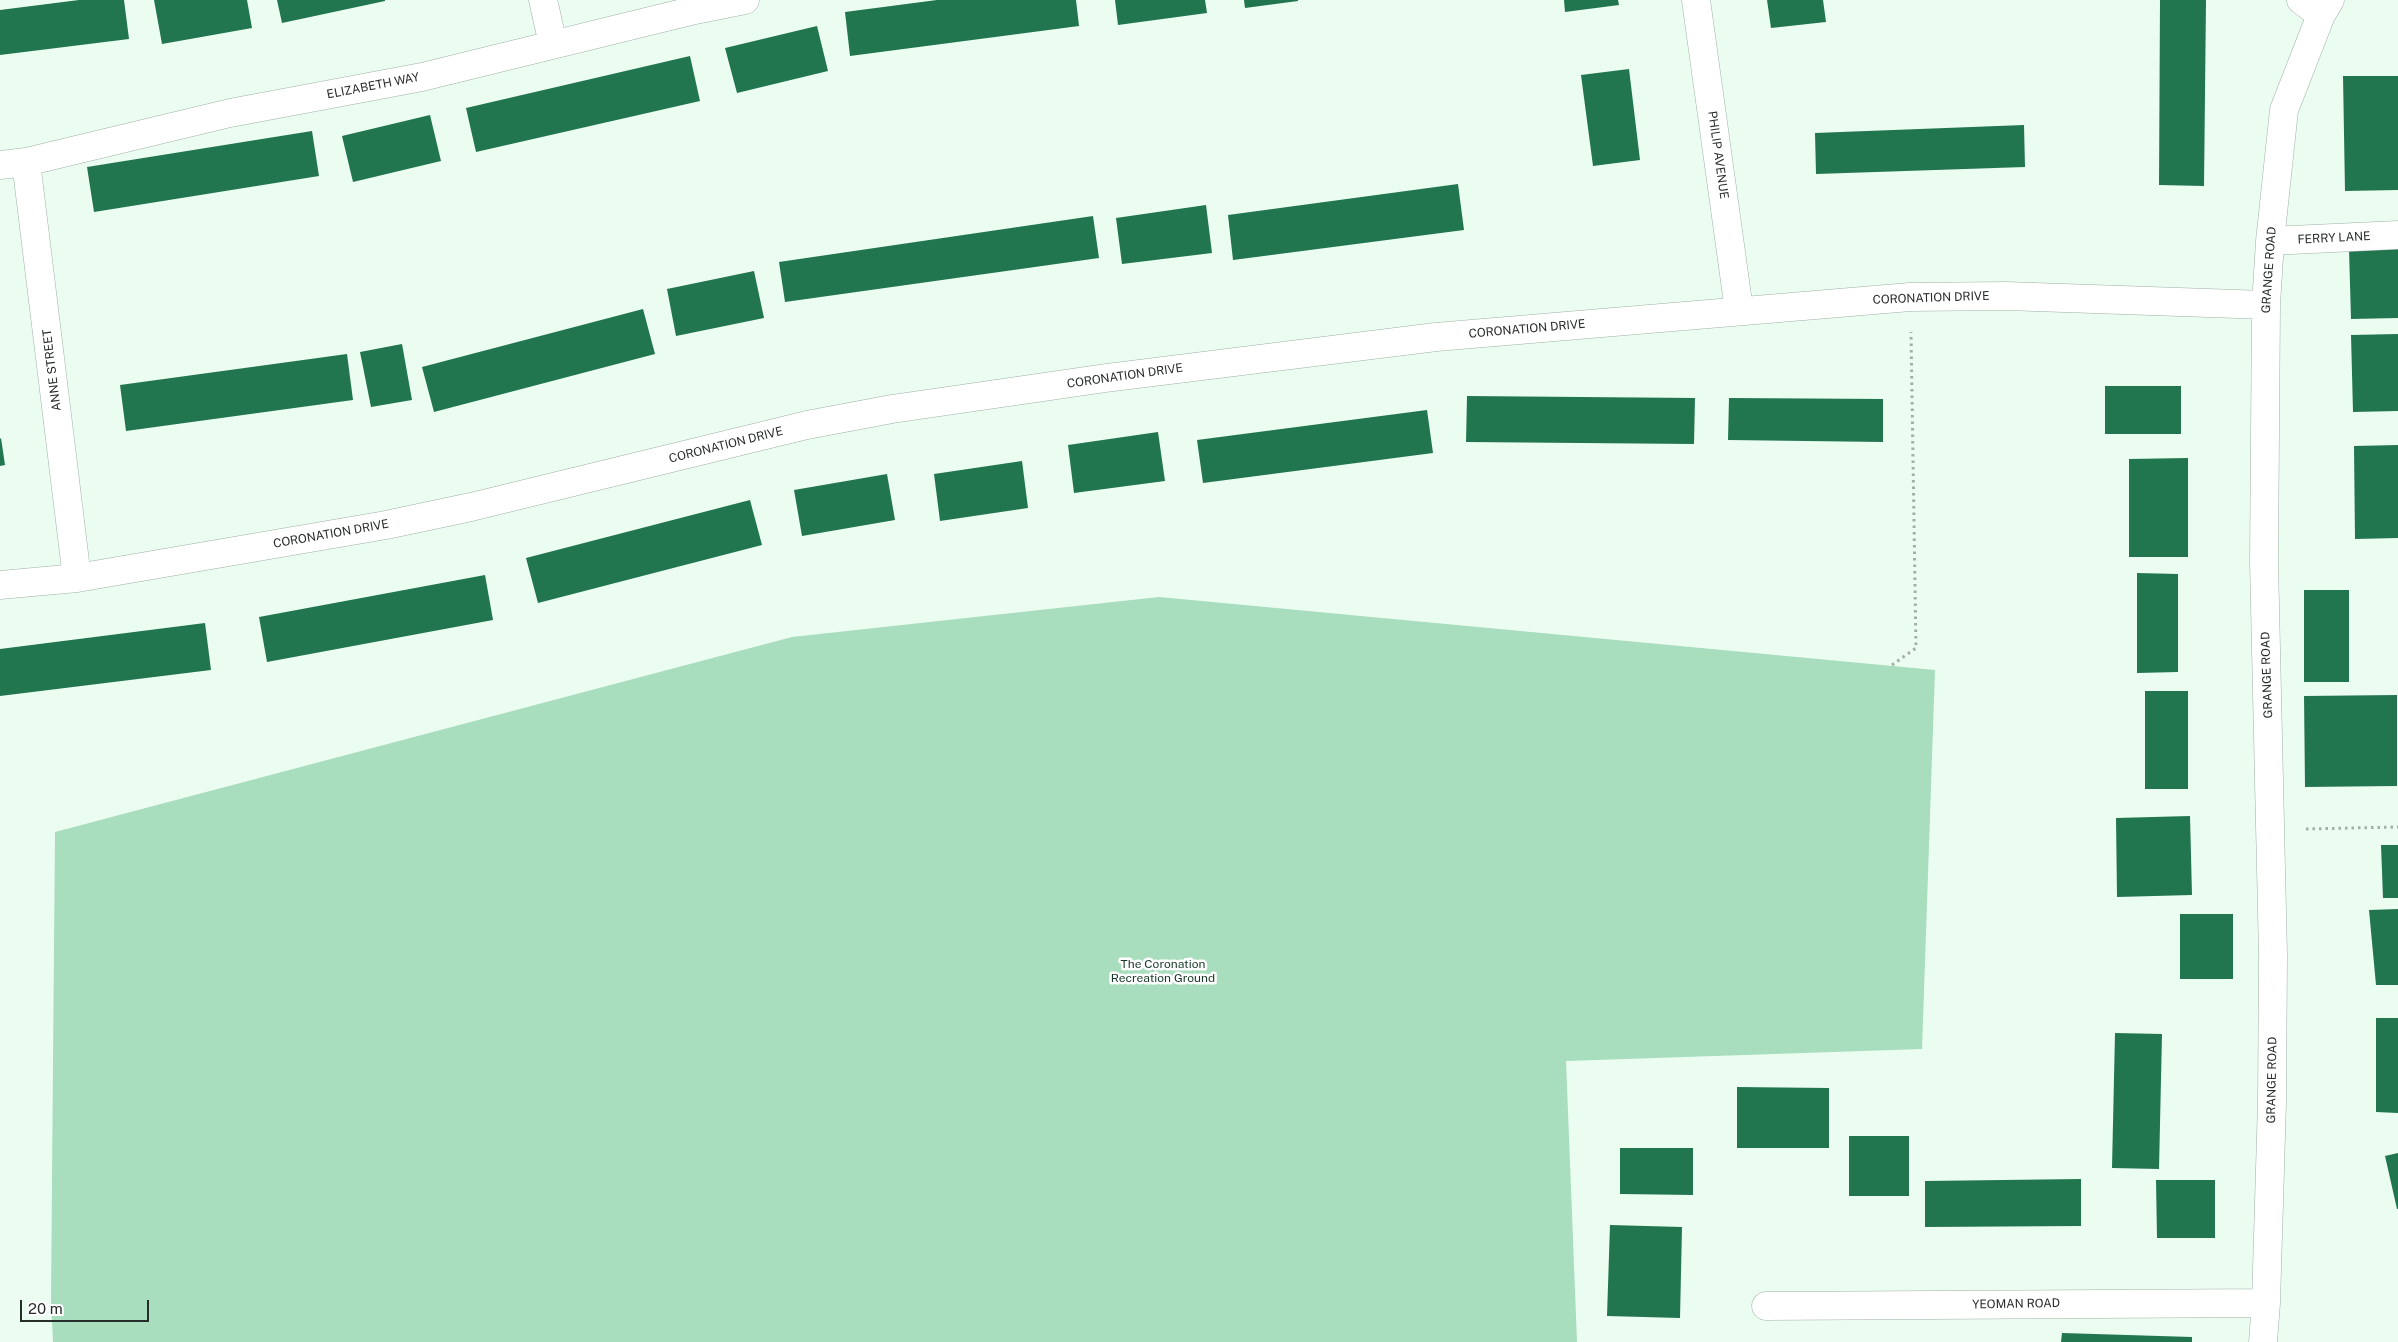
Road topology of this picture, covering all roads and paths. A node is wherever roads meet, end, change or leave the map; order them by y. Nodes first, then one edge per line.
1 (542, 0) edge
2 (746, 0) edge
3 (1696, 0) edge
4 (2317, 5) edge
5 (553, 44) junction
6 (13, 163) edge
7 (2398, 235) edge
8 (2270, 241) junction
9 (1910, 297) junction
10 (2266, 305) junction
11 (1739, 310) junction
12 (77, 578) junction
13 (0, 585) edge
14 (1892, 665) dead end
15 (2398, 827) edge
16 (2271, 830) junction
17 (2266, 1303) junction
18 (1766, 1306) dead end
19 (2263, 1342) edge

1 - 5 street
2 - 5 street, ELIZABETH WAY
3 - 11 street, PHILIP AVENUE
4 - 8 street, GRANGE ROAD
5 - 6 street, ELIZABETH WAY
6 - 12 street, ANNE STREET
7 - 8 street, FERRY LANE
8 - 10 street, GRANGE ROAD
9 - 10 street, CORONATION DRIVE
9 - 11 street, CORONATION DRIVE
9 - 14 path
10 - 16 street, GRANGE ROAD
11 - 12 street, CORONATION DRIVE
12 - 13 street, CORONATION DRIVE
15 - 16 path
16 - 17 street, GRANGE ROAD
17 - 18 street, YEOMAN ROAD
17 - 19 street, GRANGE ROAD

